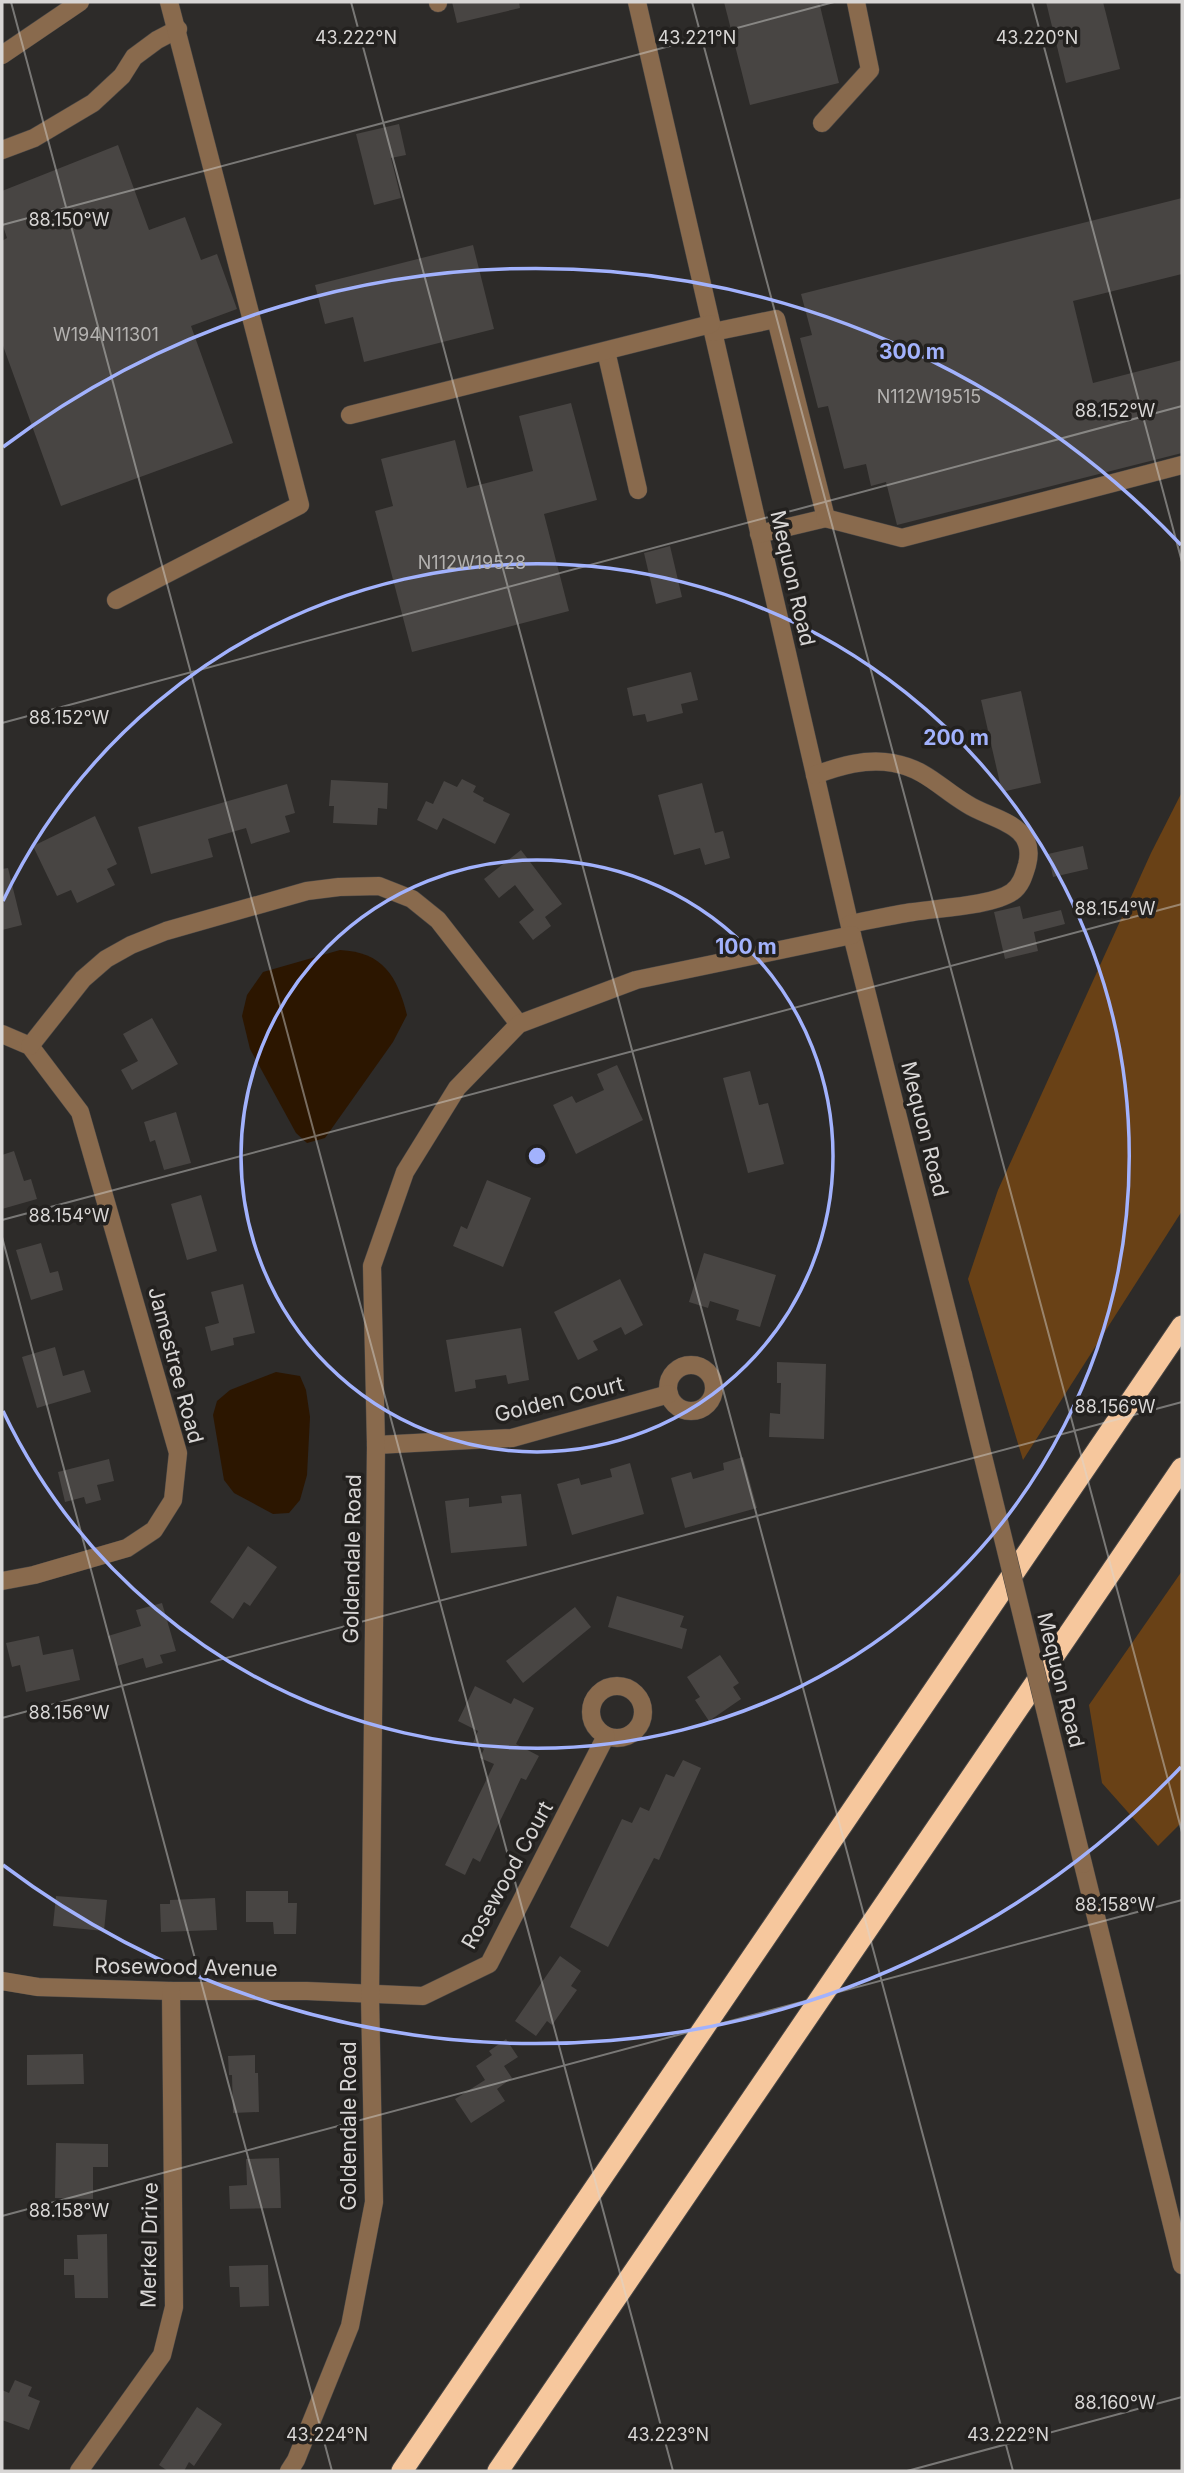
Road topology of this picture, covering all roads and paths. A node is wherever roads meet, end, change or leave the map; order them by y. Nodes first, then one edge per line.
1 (80, 2) edge
2 (170, 2) edge
3 (637, 2) edge
4 (856, 2) edge
5 (178, 29) junction
6 (2, 55) edge
7 (822, 123) dead end
8 (2, 150) edge
9 (712, 328) junction
10 (606, 351) junction
11 (350, 415) dead end
12 (1182, 465) edge
13 (638, 490) dead end
14 (825, 518) junction
15 (759, 534) junction
16 (116, 600) dead end
17 (815, 775) junction
18 (851, 929) junction
19 (519, 1024) junction
20 (2, 1034) edge
21 (30, 1046) junction
22 (1182, 1326) edge
23 (669, 1394) dead end
24 (376, 1445) junction
25 (1182, 1468) edge
26 (2, 1581) edge
27 (606, 1736) dead end
28 (2, 1982) edge
29 (171, 1992) junction
30 (370, 1996) junction
31 (1182, 2265) edge
32 (79, 2471) edge
33 (289, 2471) edge
34 (402, 2471) edge
35 (498, 2471) edge

1 - 6 street
2 - 5 street
3 - 9 street, Mequon Road
4 - 7 street
5 - 8 street
5 - 16 street
9 - 10 street
9 - 14 street
9 - 15 street, Mequon Road
10 - 11 street
10 - 13 street
12 - 14 street
14 - 15 street
15 - 17 street, Mequon Road
17 - 18 street, Mequon Road
17 - 18 street, Goldendale Road
18 - 19 street, Goldendale Road
18 - 31 street, Mequon Road, bridge
19 - 21 street
19 - 24 street, Goldendale Road
20 - 21 street
21 - 26 street, Jamestree Road
22 - 34 highway
23 - 24 street, Golden Court
24 - 30 street, Goldendale Road
25 - 35 highway
27 - 30 street, Rosewood Court
28 - 29 street, Rosewood Avenue
29 - 30 street, Rosewood Avenue
29 - 32 street, Merkel Drive
30 - 33 street, Goldendale Road

